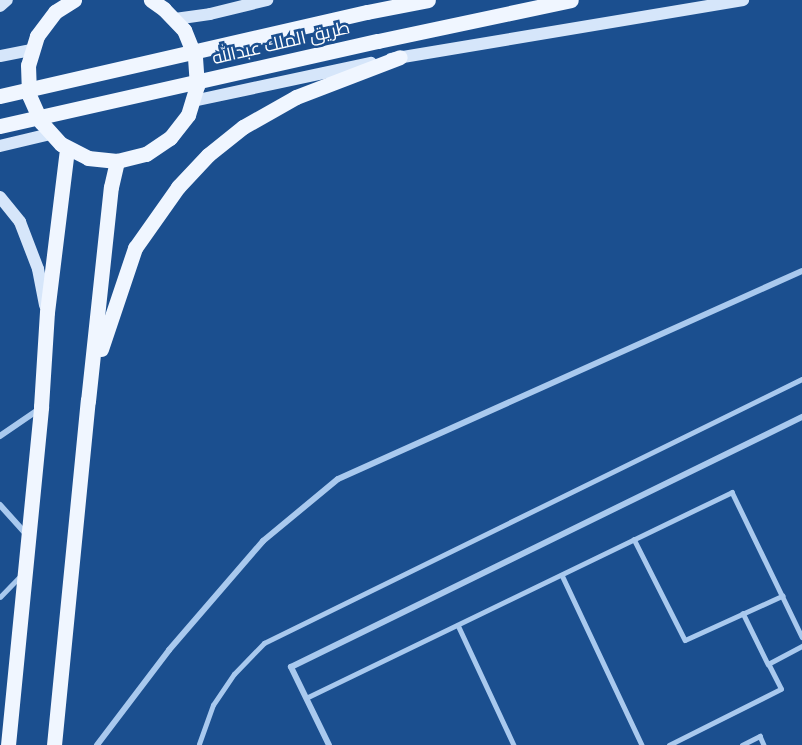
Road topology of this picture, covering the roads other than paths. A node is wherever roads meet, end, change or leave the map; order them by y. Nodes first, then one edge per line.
1 (7, 0) edge
2 (74, 0) edge
3 (151, 0) edge
4 (267, 0) edge
5 (428, 0) edge
6 (571, 0) edge
7 (743, 0) edge
8 (0, 6) edge
9 (175, 19) junction
10 (31, 50) junction
11 (0, 56) edge
12 (400, 57) junction
13 (0, 96) edge
14 (194, 101) junction
15 (0, 126) edge
16 (50, 134) junction
17 (0, 146) edge
18 (67, 148) junction
19 (117, 161) junction
20 (0, 198) edge
21 (802, 271) edge
22 (47, 312) junction
23 (802, 379) edge
24 (88, 401) junction
25 (41, 407) junction
26 (802, 417) edge
27 (0, 436) edge
28 (0, 505) edge
29 (28, 537) junction
30 (634, 539) junction
31 (25, 570) junction
32 (561, 575) junction
33 (782, 596) junction
34 (0, 597) edge
35 (743, 614) junction
36 (458, 625) junction
37 (802, 637) edge
38 (802, 646) edge
39 (768, 664) junction
40 (306, 698) junction
41 (199, 744) edge
42 (8, 745) edge
43 (54, 745) edge
44 (97, 745) edge
45 (329, 745) edge
46 (514, 745) edge
47 (642, 745) edge
48 (669, 745) edge
49 (742, 745) edge
50 (764, 745) edge

1 - 8 street
2 - 10 main road
3 - 9 main road
4 - 9 street
5 - 13 main road, طريق الملك عبدالله, bridge
6 - 15 main road, طريق الملك عبدالله, bridge
7 - 12 street
9 - 14 main road
10 - 11 street
10 - 16 main road
12 - 14 street
12 - 24 main road
14 - 19 main road
16 - 17 street
16 - 18 main road
18 - 19 main road
18 - 22 main road
19 - 24 main road
20 - 22 street
21 - 44 street
22 - 25 main road
23 - 41 lane
24 - 43 main road
25 - 27 street
25 - 29 main road
26 - 40 street
28 - 29 street
29 - 31 main road
30 - 32 lane
30 - 33 lane
30 - 35 lane
31 - 34 lane
31 - 42 main road
32 - 36 lane
32 - 47 lane
33 - 35 lane
33 - 37 lane
35 - 39 lane
36 - 40 lane
36 - 46 lane
38 - 39 lane
39 - 48 lane
40 - 45 street
49 - 50 lane

